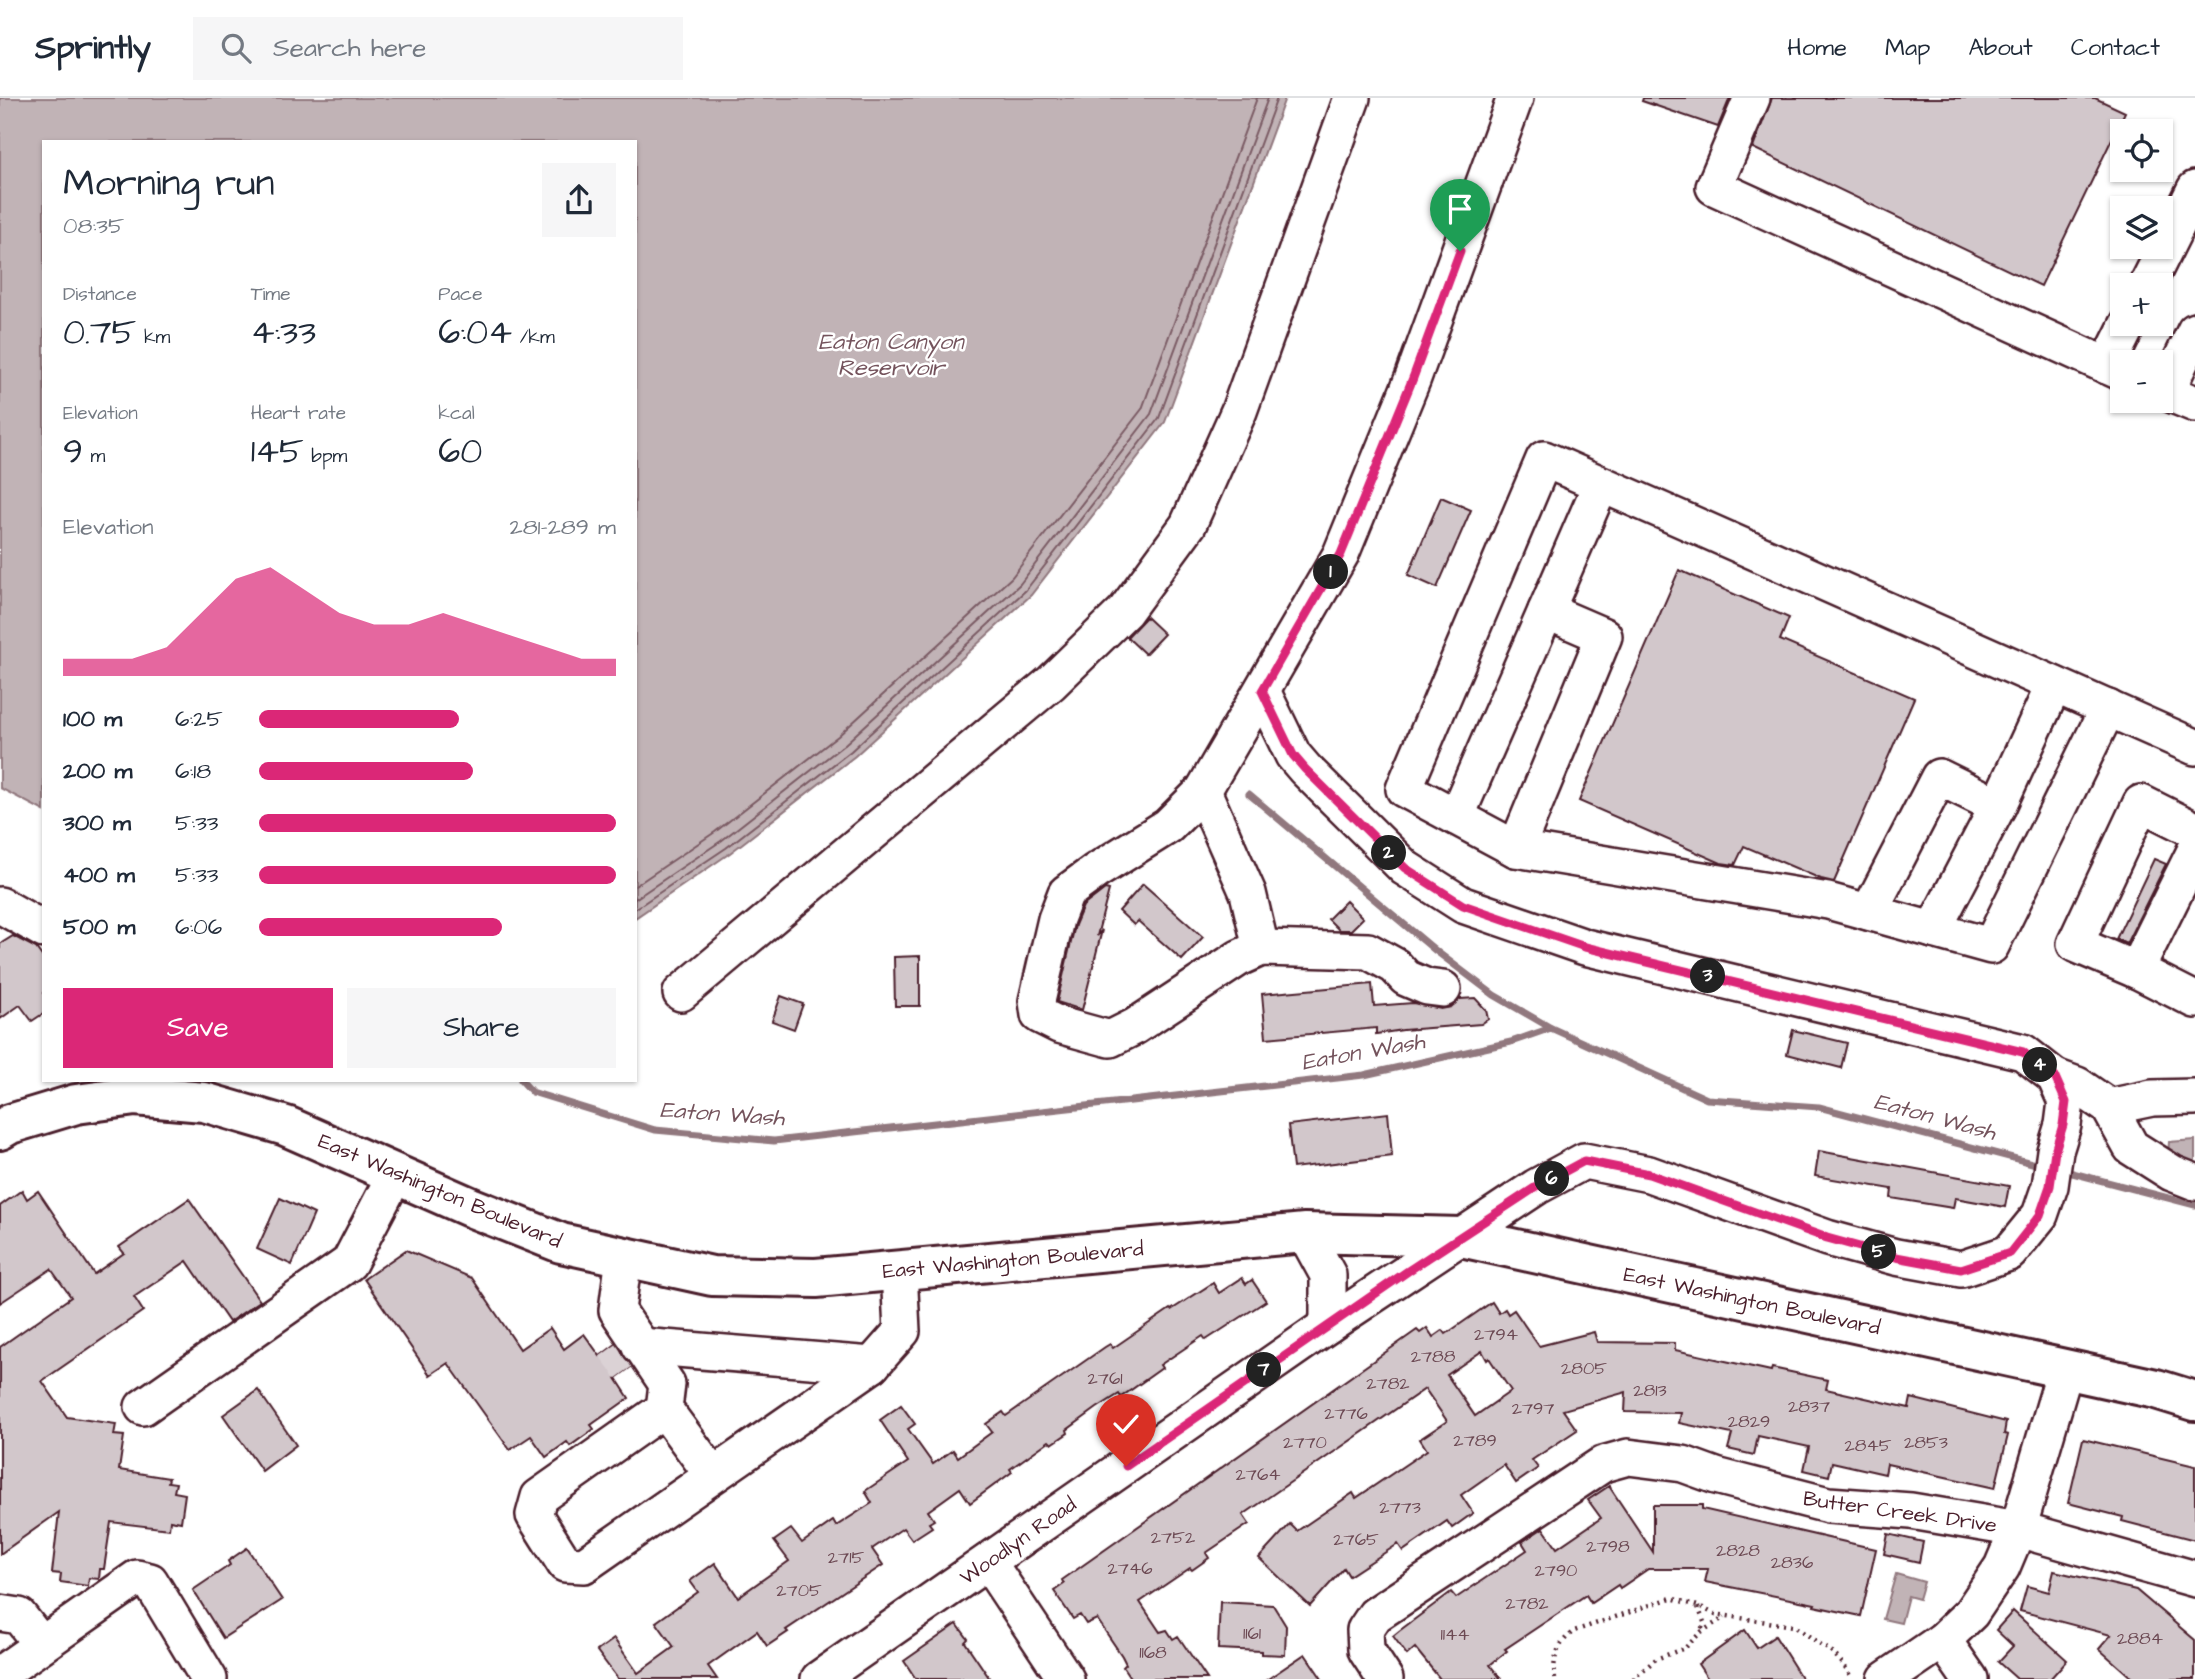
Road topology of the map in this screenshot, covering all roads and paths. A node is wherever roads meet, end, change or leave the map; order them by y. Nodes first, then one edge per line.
1 (1352, 98) edge
2 (1515, 98) edge
3 (1752, 98) edge
4 (2195, 189) edge
5 (2153, 273) edge
6 (2195, 331) edge
7 (2110, 368) edge
8 (2174, 395) edge
9 (1601, 484) junction
10 (1546, 611) junction
11 (2054, 685) junction
12 (1262, 691) junction
13 (2108, 708) junction
14 (2195, 747) edge
15 (1203, 791) junction
16 (1998, 806) junction
17 (1456, 817) junction
18 (2195, 830) edge
19 (1516, 849) junction
20 (2195, 851) edge
21 (0, 905) edge
22 (1869, 912) junction
23 (42, 929) edge
24 (1933, 930) junction
25 (1261, 948) junction
26 (2136, 970) junction
27 (1443, 989) dead end
28 (681, 993) dead end
29 (2195, 1000) edge
30 (2055, 1077) junction
31 (112, 1090) edge
32 (2195, 1097) edge
33 (2109, 1107) junction
34 (0, 1130) edge
35 (395, 1174) junction
36 (2195, 1182) edge
37 (1305, 1234) junction
38 (1461, 1237) junction
39 (624, 1257) junction
40 (899, 1270) junction
41 (1328, 1325) junction
42 (628, 1353) junction
43 (872, 1366) junction
44 (2065, 1370) junction
45 (665, 1396) junction
46 (2195, 1402) edge
47 (143, 1407) dead end
48 (712, 1474) junction
49 (2018, 1530) junction
50 (988, 1562) junction
51 (2195, 1579) edge
52 (1697, 1605) junction
53 (0, 1613) edge
54 (1725, 1617) junction
55 (1701, 1632) junction
56 (1943, 1640) junction
57 (41, 1644) junction
58 (0, 1674) edge
59 (197, 1675) edge
60 (819, 1679) edge
61 (1066, 1679) edge
62 (1385, 1679) edge
63 (1555, 1679) edge
64 (1633, 1679) edge
65 (1852, 1679) edge
66 (1886, 1679) edge
67 (1970, 1679) edge

1 - 28 street
2 - 12 street
3 - 7 street
4 - 5 street
6 - 8 street
9 - 10 street
9 - 11 street
9 - 17 street
10 - 17 street
10 - 19 street
11 - 13 street
11 - 16 street
12 - 15 street
12 - 30 street
13 - 14 street
13 - 24 street
15 - 25 street
15 - 25 street
16 - 22 street
16 - 24 street
17 - 19 street
18 - 26 street
19 - 22 street
20 - 26 street
21 - 23 street
22 - 24 street
25 - 27 street
26 - 29 street
30 - 33 street
30 - 38 street, Woodlyn Road
31 - 34 main road, East Washington Boulevard
31 - 35 main road, East Washington Boulevard
32 - 33 street
33 - 36 street
35 - 39 main road, East Washington Boulevard
35 - 47 street
37 - 38 main road, East Washington Boulevard
37 - 40 main road, East Washington Boulevard
37 - 41 street
38 - 41 street, Woodlyn Road
38 - 44 main road, East Washington Boulevard
39 - 40 main road, East Washington Boulevard
39 - 42 street
40 - 43 street
41 - 50 street, Woodlyn Road
42 - 43 street
42 - 45 street
43 - 48 street
44 - 46 main road, East Washington Boulevard
44 - 49 street
45 - 48 street
45 - 48 street
49 - 51 street, Butter Creek Drive
49 - 56 street
49 - 62 street, Butter Creek Drive
50 - 60 street, Woodlyn Road
50 - 61 street
52 - 54 path
52 - 55 path
52 - 63 path
53 - 57 street
54 - 55 path
54 - 65 path
55 - 64 path
56 - 66 street
56 - 67 street
57 - 58 street
57 - 59 street

